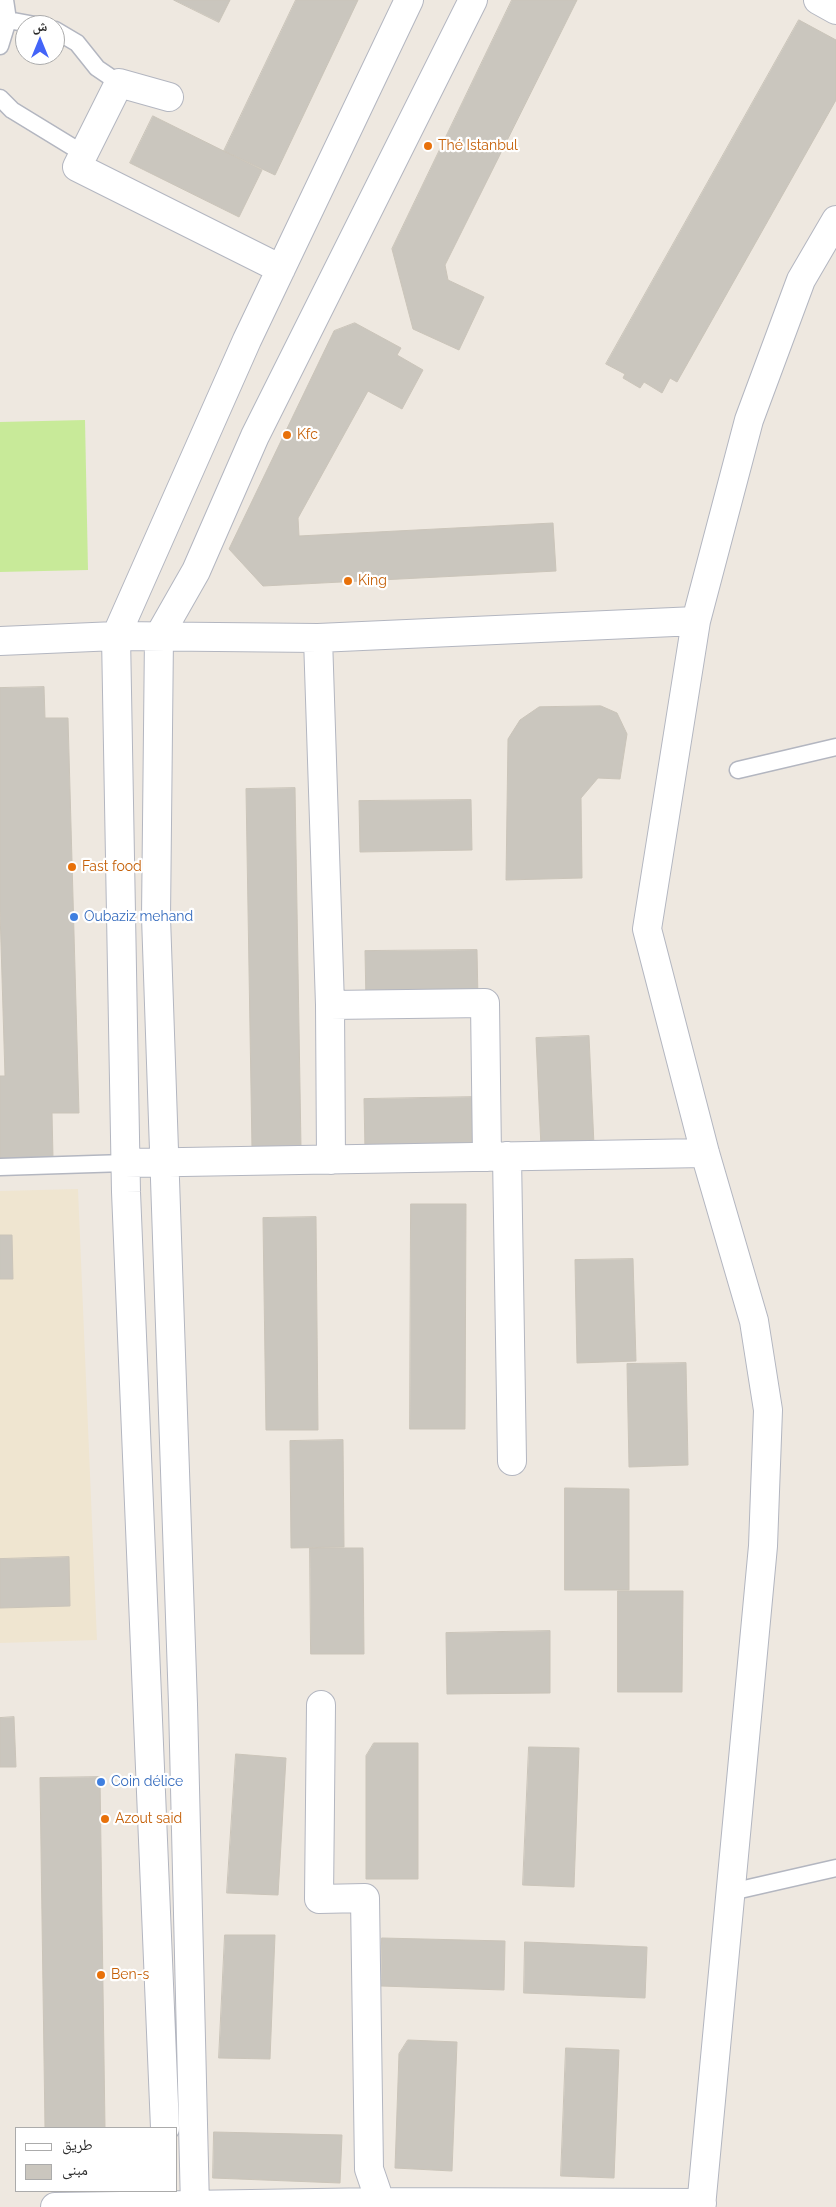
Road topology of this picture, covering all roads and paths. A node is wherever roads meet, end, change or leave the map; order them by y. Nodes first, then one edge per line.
1 (5, 0) edge
2 (409, 0) edge
3 (473, 0) edge
4 (818, 0) edge
5 (836, 10) edge
6 (8, 20) junction
7 (15, 21) edge
8 (65, 36) edge
9 (0, 46) edge
10 (119, 83) junction
11 (169, 97) dead end
12 (0, 98) edge
13 (84, 154) junction
14 (836, 220) edge
15 (281, 269) junction
16 (696, 621) junction
17 (116, 636) junction
18 (159, 636) junction
19 (318, 638) junction
20 (0, 641) edge
21 (836, 747) edge
22 (738, 770) dead end
23 (330, 1005) junction
24 (705, 1153) junction
25 (497, 1157) junction
26 (331, 1160) junction
27 (125, 1163) junction
28 (164, 1163) junction
29 (0, 1167) edge
30 (512, 1461) dead end
31 (321, 1705) dead end
32 (836, 1868) edge
33 (731, 1892) junction
34 (165, 2127) edge
35 (179, 2202) edge
36 (382, 2204) edge
37 (702, 2205) edge
38 (55, 2207) edge

1 - 6 lane
2 - 15 street
3 - 18 street
4 - 5 street
6 - 7 lane
6 - 9 lane
8 - 10 lane
10 - 11 street
10 - 13 street
12 - 13 lane
13 - 15 street
14 - 16 street
15 - 17 street
16 - 19 street
16 - 24 street
17 - 18 street
17 - 20 street
17 - 27 street
18 - 19 street
18 - 28 street
19 - 23 street
21 - 22 lane
23 - 25 street
23 - 26 street
24 - 25 street
24 - 33 street
25 - 26 street
25 - 30 street
26 - 28 street
27 - 28 street
27 - 29 lane
27 - 34 street
28 - 35 street
31 - 36 street
32 - 33 lane
33 - 37 street
35 - 36 street
35 - 38 street
36 - 37 street

